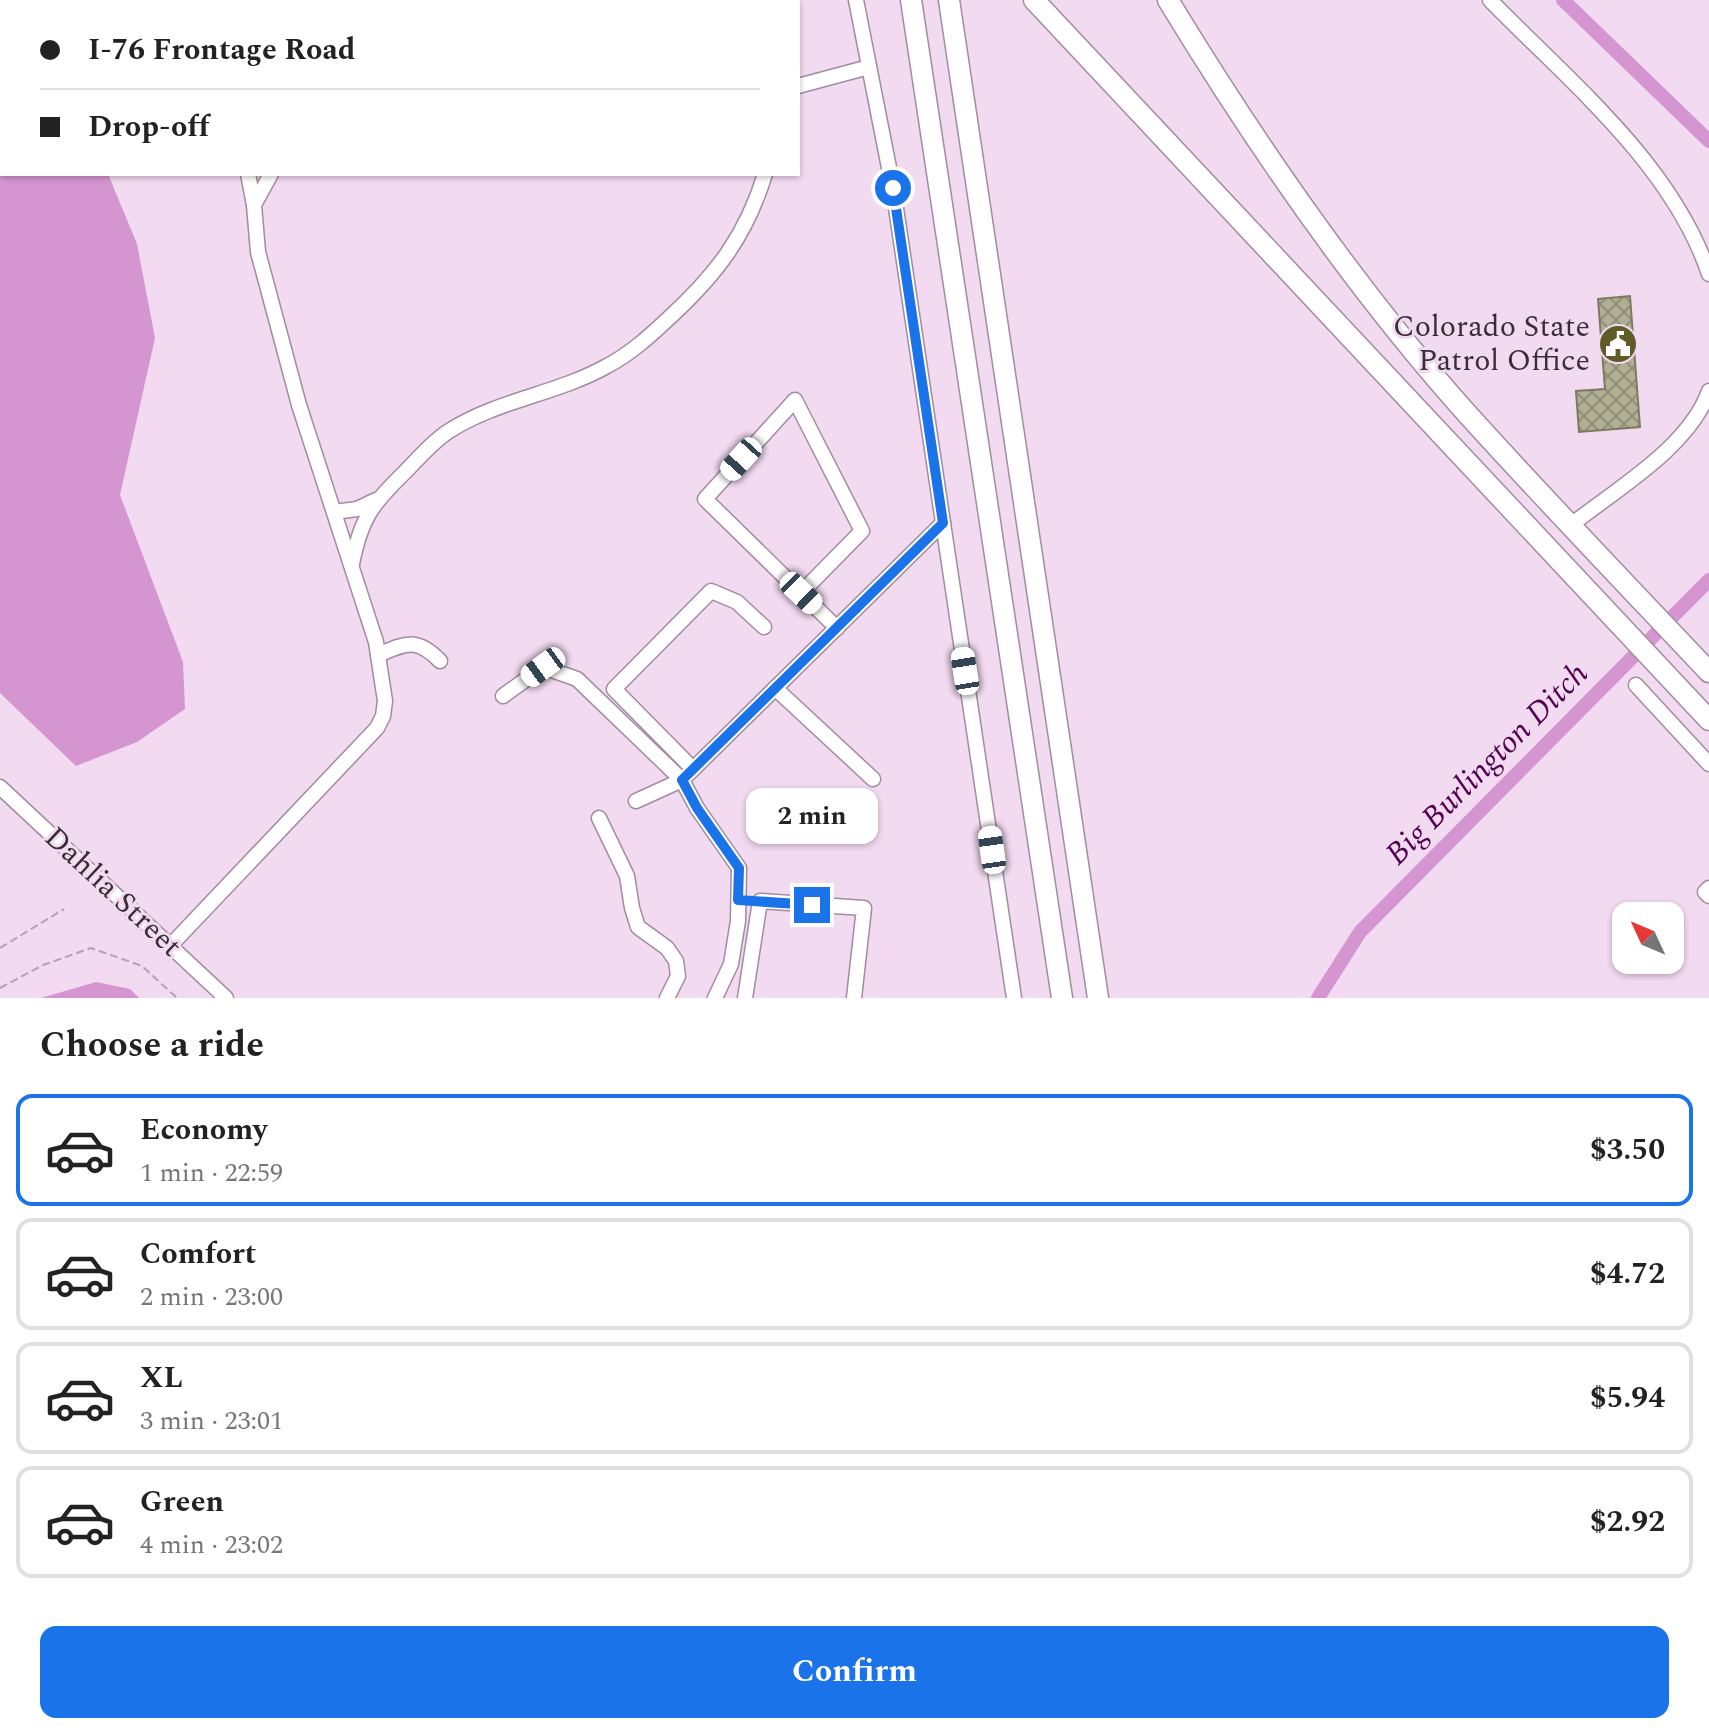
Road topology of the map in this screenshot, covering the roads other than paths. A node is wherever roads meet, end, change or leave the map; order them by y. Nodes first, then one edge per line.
1 (856, 0) edge
2 (911, 0) edge
3 (949, 0) edge
4 (1034, 0) edge
5 (1168, 0) edge
6 (1490, 0) edge
7 (869, 67) junction
8 (800, 85) edge
9 (248, 176) edge
10 (270, 176) edge
11 (764, 176) edge
12 (254, 205) junction
13 (1709, 274) edge
14 (1709, 391) edge
15 (376, 500) junction
16 (334, 512) junction
17 (943, 523) junction
18 (1571, 525) junction
19 (1546, 546) junction
20 (351, 566) junction
21 (801, 593) junction
22 (764, 627) dead end
23 (837, 628) junction
24 (378, 655) junction
25 (440, 661) dead end
26 (1709, 672) edge
27 (1636, 685) dead end
28 (775, 688) junction
29 (503, 696) dead end
30 (1709, 720) edge
31 (1709, 764) edge
32 (688, 774) junction
33 (873, 779) dead end
34 (0, 787) edge
35 (636, 801) dead end
36 (599, 818) dead end
37 (1709, 888) edge
38 (1709, 896) edge
39 (738, 900) junction
40 (760, 901) junction
41 (171, 945) junction
42 (226, 998) edge
43 (667, 998) edge
44 (715, 998) edge
45 (745, 998) edge
46 (854, 998) edge
47 (1014, 998) edge
48 (1062, 998) edge
49 (1098, 998) edge

1 - 7 street
2 - 48 highway
3 - 49 highway
4 - 19 highway
5 - 18 highway
6 - 13 street
7 - 8 street
7 - 17 street
9 - 12 street
10 - 12 street
11 - 15 street
12 - 16 street
14 - 18 street
15 - 16 street
15 - 20 street
16 - 20 street
17 - 23 street
17 - 47 street
18 - 19 highway
18 - 26 highway
19 - 30 highway
20 - 24 street
21 - 21 street
21 - 23 street
22 - 32 street
23 - 28 street
24 - 25 street
24 - 41 street
27 - 31 street
28 - 32 street
28 - 33 street
29 - 32 street
32 - 35 street
32 - 39 street
34 - 41 street, Dahlia Street
36 - 43 street
37 - 38 street
39 - 40 street
39 - 44 street
40 - 45 street
40 - 46 street
41 - 42 street, Dahlia Street

